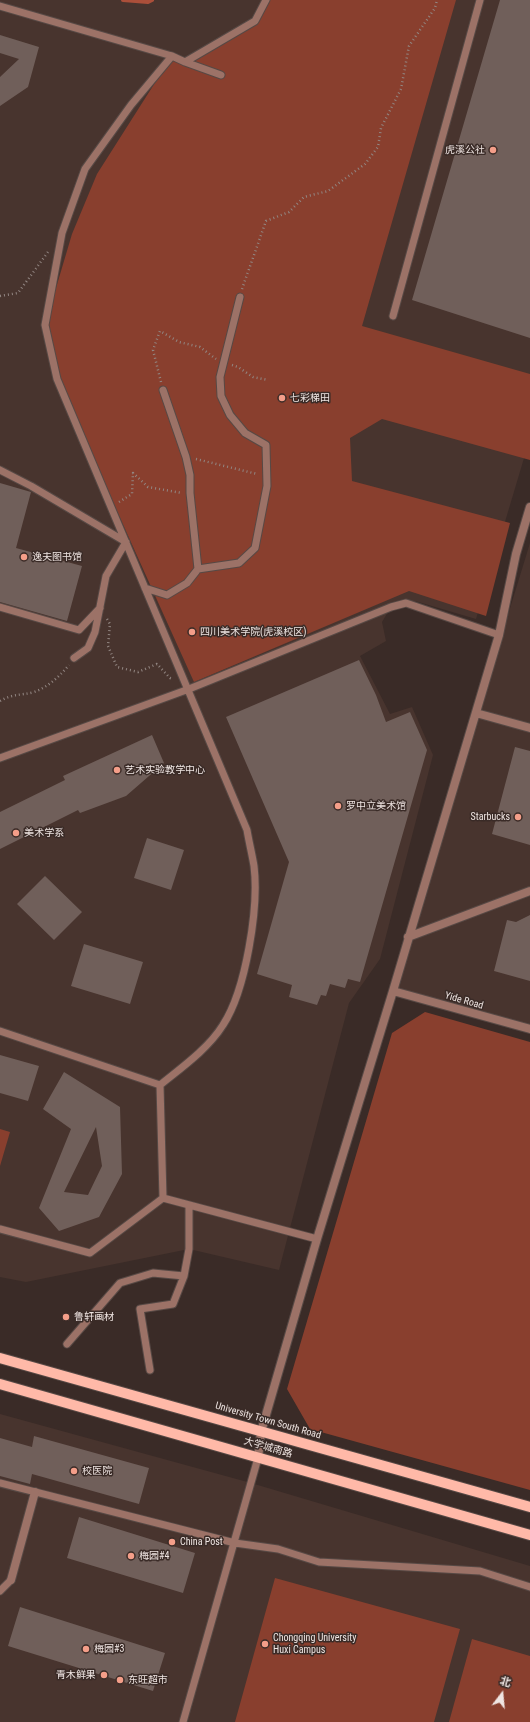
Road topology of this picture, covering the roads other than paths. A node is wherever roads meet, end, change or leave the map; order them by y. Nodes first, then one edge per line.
1 (266, 0) edge
2 (480, 0) edge
3 (0, 6) edge
4 (172, 56) junction
5 (185, 62) junction
6 (221, 75) dead end
7 (240, 297) road end
8 (393, 316) dead end
9 (163, 390) road end
10 (0, 470) edge
11 (530, 507) edge
12 (126, 542) junction
13 (198, 568) junction
14 (146, 588) junction
15 (0, 608) edge
16 (100, 608) junction
17 (499, 635) junction
18 (74, 658) road end
19 (188, 689) junction
20 (476, 713) junction
21 (530, 728) edge
22 (0, 758) edge
23 (530, 891) edge
24 (408, 937) junction
25 (393, 991) junction
26 (530, 1029) edge
27 (0, 1031) edge
28 (160, 1085) junction
29 (163, 1198) junction
30 (189, 1205) junction
31 (0, 1229) edge
32 (317, 1239) junction
33 (184, 1276) junction
34 (67, 1344) dead end
35 (0, 1358) edge
36 (150, 1370) dead end
37 (0, 1384) edge
38 (261, 1432) junction
39 (258, 1458) junction
40 (0, 1483) edge
41 (35, 1492) junction
42 (530, 1507) edge
43 (530, 1535) edge
44 (235, 1543) junction
45 (11, 1580) joint
46 (530, 1587) edge
47 (0, 1591) edge
48 (183, 1722) edge

1 - 5 lane
2 - 8 lane
3 - 4 lane
4 - 5 lane
4 - 12 lane
5 - 6 lane
7 - 13 lane
9 - 13 lane
10 - 12 lane
11 - 17 street
12 - 14 lane
12 - 16 lane
13 - 14 lane
14 - 19 lane
15 - 16 lane
16 - 18 lane
17 - 19 lane
17 - 20 street
19 - 22 lane
19 - 28 lane
20 - 21 street
20 - 24 street
23 - 24 street
24 - 25 street
25 - 26 street, Yide Road
25 - 32 street
27 - 28 lane
28 - 29 lane
29 - 30 lane
29 - 31 lane
30 - 32 lane
30 - 33 lane
32 - 38 street
33 - 34 lane
33 - 36 lane
35 - 38 main road, University Town South Road
37 - 39 main road, 大学城南路
38 - 39 street
38 - 42 main road, University Town South Road
39 - 43 main road, 大学城南路
39 - 44 lane
40 - 41 lane
41 - 44 lane
41 - 45 street
44 - 46 lane
44 - 48 lane
45 - 47 lane

